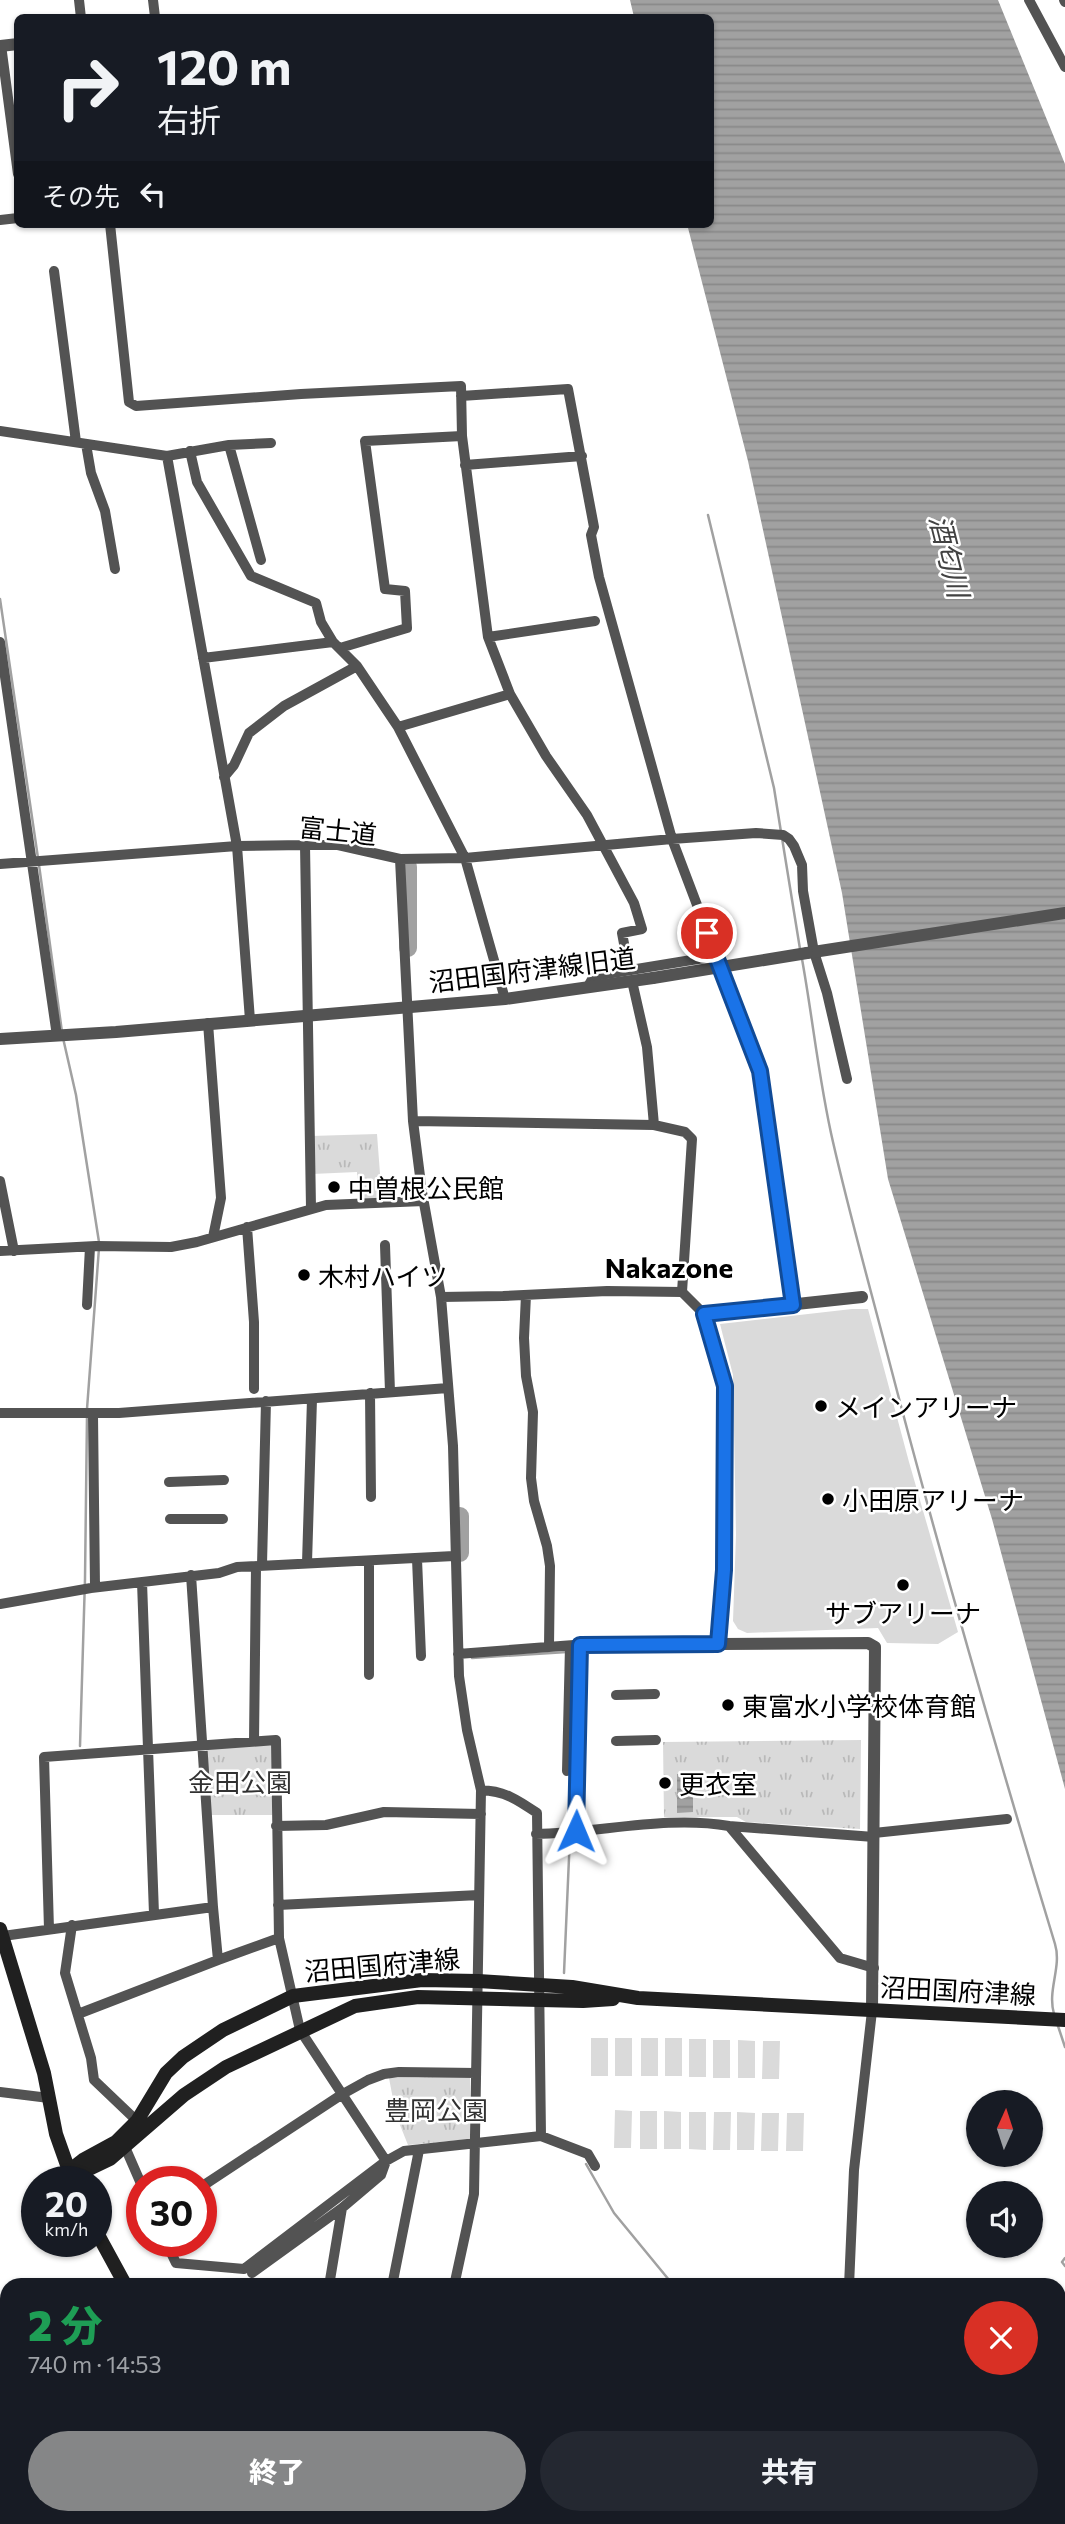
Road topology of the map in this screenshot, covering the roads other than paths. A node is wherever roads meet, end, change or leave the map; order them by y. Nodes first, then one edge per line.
1 (1029, 0) edge
2 (1, 51) edge
3 (1065, 67) edge
4 (14, 144) edge
5 (110, 228) edge
6 (54, 271) dead end
7 (461, 396) junction
8 (0, 431) edge
9 (461, 436) junction
10 (81, 443) junction
11 (271, 443) dead end
12 (229, 445) junction
13 (190, 451) junction
14 (167, 456) junction
15 (582, 456) junction
16 (465, 465) junction
17 (261, 559) dead end
18 (115, 569) dead end
19 (595, 621) dead end
20 (488, 637) junction
21 (0, 642) edge
22 (337, 645) junction
23 (203, 658) junction
24 (356, 666) junction
25 (510, 694) junction
26 (398, 727) junction
27 (225, 777) junction
28 (671, 839) junction
29 (305, 845) junction
30 (602, 845) junction
31 (237, 846) junction
32 (465, 858) junction
33 (400, 859) junction
34 (36, 861) junction
35 (0, 864) edge
36 (1065, 913) edge
37 (811, 952) junction
38 (716, 956) junction
39 (631, 976) junction
40 (505, 999) junction
41 (407, 1007) junction
42 (307, 1014) junction
43 (250, 1020) junction
44 (208, 1023) junction
45 (63, 1035) junction
46 (0, 1039) edge
47 (847, 1079) dead end
48 (413, 1122) junction
49 (654, 1125) junction
50 (0, 1181) edge
51 (424, 1201) junction
52 (311, 1208) junction
53 (247, 1227) junction
54 (213, 1237) junction
55 (384, 1245) dead end
56 (96, 1246) junction
57 (0, 1251) edge
58 (14, 1251) junction
59 (682, 1292) junction
60 (526, 1295) junction
61 (441, 1297) junction
62 (862, 1297) dead end
63 (87, 1305) dead end
64 (793, 1305) junction
65 (704, 1314) junction
66 (448, 1388) junction
67 (254, 1389) dead end
68 (390, 1392) junction
69 (370, 1393) junction
70 (312, 1399) junction
71 (266, 1401) junction
72 (0, 1413) edge
73 (88, 1415) junction
74 (224, 1480) dead end
75 (169, 1482) dead end
76 (371, 1497) dead end
77 (223, 1518) dead end
78 (170, 1519) dead end
79 (454, 1556) junction
80 (417, 1559) junction
81 (369, 1562) junction
82 (307, 1563) junction
83 (259, 1566) junction
84 (191, 1575) junction
85 (142, 1582) junction
86 (93, 1588) junction
87 (0, 1604) edge
88 (718, 1644) junction
89 (549, 1646) junction
90 (573, 1648) junction
91 (458, 1654) junction
92 (421, 1656) dead end
93 (369, 1675) dead end
94 (655, 1694) dead end
95 (616, 1695) dead end
96 (656, 1740) dead end
97 (254, 1741) junction
98 (616, 1741) dead end
99 (201, 1746) junction
100 (148, 1749) junction
101 (567, 1771) dead end
102 (481, 1790) junction
103 (481, 1814) junction
104 (1007, 1819) dead end
105 (276, 1826) junction
106 (729, 1826) junction
107 (576, 1831) junction
108 (537, 1834) junction
109 (874, 1835) junction
110 (479, 1895) junction
111 (278, 1905) junction
112 (213, 1907) junction
113 (154, 1914) junction
114 (72, 1925) junction
115 (49, 1929) junction
116 (1, 1932) edge
117 (279, 1938) junction
118 (218, 1960) junction
119 (874, 1968) junction
120 (478, 1981) junction
121 (538, 1992) junction
122 (293, 1996) junction
123 (478, 1997) junction
124 (638, 1998) junction
125 (873, 2011) junction
126 (78, 2014) junction
127 (1065, 2020) edge
128 (300, 2030) junction
129 (476, 2073) junction
130 (0, 2092) edge
131 (341, 2095) junction
132 (48, 2098) junction
133 (137, 2121) junction
134 (541, 2136) junction
135 (475, 2144) junction
136 (125, 2147) junction
137 (419, 2150) junction
138 (386, 2161) junction
139 (67, 2166) edge
140 (79, 2166) edge
141 (95, 2166) edge
142 (133, 2166) edge
143 (595, 2166) dead end
144 (217, 2176) edge
145 (342, 2208) junction
146 (110, 2257) edge
147 (173, 2257) edge
148 (252, 2273) dead end
149 (122, 2278) edge
150 (330, 2278) edge
151 (394, 2278) edge
152 (456, 2278) edge
153 (849, 2278) edge

1 - 3 street
2 - 4 street
5 - 7 street
6 - 10 street
7 - 9 street
7 - 15 street
8 - 10 street
9 - 16 street
9 - 22 street
10 - 14 street
10 - 18 street
11 - 12 street
12 - 13 street
12 - 17 street
13 - 14 street
13 - 22 street
14 - 23 street
15 - 16 street
15 - 28 street
16 - 20 street
19 - 20 street
20 - 25 street
21 - 34 street
22 - 23 street
22 - 24 street
23 - 27 street
24 - 26 street
24 - 27 street
25 - 26 street
25 - 30 street
26 - 32 street
27 - 31 street
28 - 30 street, 富士道
28 - 37 street, 富士道
28 - 38 street
29 - 31 street, 富士道
29 - 33 street, 富士道
29 - 42 street
30 - 32 street, 富士道
30 - 39 street
31 - 34 street, 富士道
31 - 43 street
32 - 33 street, 富士道
32 - 40 street
33 - 41 street
34 - 35 street, 富士道
34 - 45 street
36 - 37 street, 沼田国府津線旧道
37 - 39 street, 沼田国府津線旧道, bridge
37 - 47 street
38 - 39 street
38 - 64 street
39 - 40 street, 沼田国府津線旧道
39 - 49 street
40 - 41 street, 沼田国府津線旧道
41 - 42 street, 沼田国府津線旧道
41 - 48 street
42 - 43 street, 沼田国府津線旧道
42 - 52 street
43 - 44 street, 沼田国府津線旧道
44 - 45 street, 沼田国府津線旧道
44 - 54 street
45 - 46 street, 沼田国府津線旧道
48 - 49 street
48 - 51 street
49 - 59 street
50 - 58 street
51 - 52 street
51 - 61 street
52 - 53 street
53 - 54 street
53 - 67 street
54 - 56 street
55 - 68 street
56 - 58 street
56 - 63 street
57 - 58 street
59 - 60 street
59 - 65 street
60 - 61 street
60 - 89 street
61 - 66 street
62 - 64 street
64 - 65 street
65 - 88 street
66 - 68 street
66 - 79 street
68 - 69 street
69 - 70 street
69 - 76 street
70 - 71 street
70 - 82 street
71 - 73 street
71 - 83 street
72 - 73 street
73 - 86 street
74 - 75 street
77 - 78 street
79 - 80 street
79 - 91 street
80 - 81 street
80 - 92 street
81 - 82 street
81 - 93 street
82 - 83 street
83 - 84 street
83 - 97 street
84 - 85 street
84 - 99 street
85 - 86 street
85 - 100 street
86 - 87 street
88 - 90 street
88 - 109 street
89 - 90 street
89 - 91 street
90 - 101 street
90 - 107 street
91 - 102 street
94 - 95 street
96 - 98 street
97 - 99 street
97 - 105 street
99 - 100 street
99 - 112 street
100 - 113 street
100 - 115 street
102 - 103 street
102 - 108 street
103 - 105 street
103 - 110 street
104 - 109 street
105 - 111 street
106 - 107 street
106 - 109 street
106 - 119 street
107 - 108 street
108 - 121 street
109 - 119 street
110 - 111 street
110 - 120 street
111 - 117 street
112 - 113 street
112 - 118 street
113 - 114 street
114 - 115 street
114 - 126 street
115 - 116 street
116 - 132 main road
117 - 118 street
117 - 122 street
118 - 126 street
119 - 125 street
120 - 121 main road, 沼田国府津線
120 - 122 main road, 沼田国府津線
120 - 123 street
121 - 123 main road, 沼田国府津線
121 - 124 main road, 沼田国府津線
121 - 124 main road, 沼田国府津線
121 - 134 street
122 - 128 street
122 - 133 main road, 沼田国府津線
123 - 128 main road, 沼田国府津線
123 - 129 street
124 - 125 main road, 沼田国府津線
125 - 127 main road, 沼田国府津線
125 - 153 street
126 - 133 street
128 - 131 street
128 - 136 main road, 沼田国府津線
129 - 131 street
129 - 135 street
130 - 132 street
131 - 138 street
131 - 144 street
132 - 139 main road
133 - 140 main road, 沼田国府津線
134 - 135 street
134 - 143 street
135 - 137 street
135 - 152 street
136 - 141 main road, 沼田国府津線
136 - 142 street
137 - 138 street
137 - 151 street
138 - 145 street
138 - 147 street
145 - 148 street
145 - 150 street
146 - 149 main road

